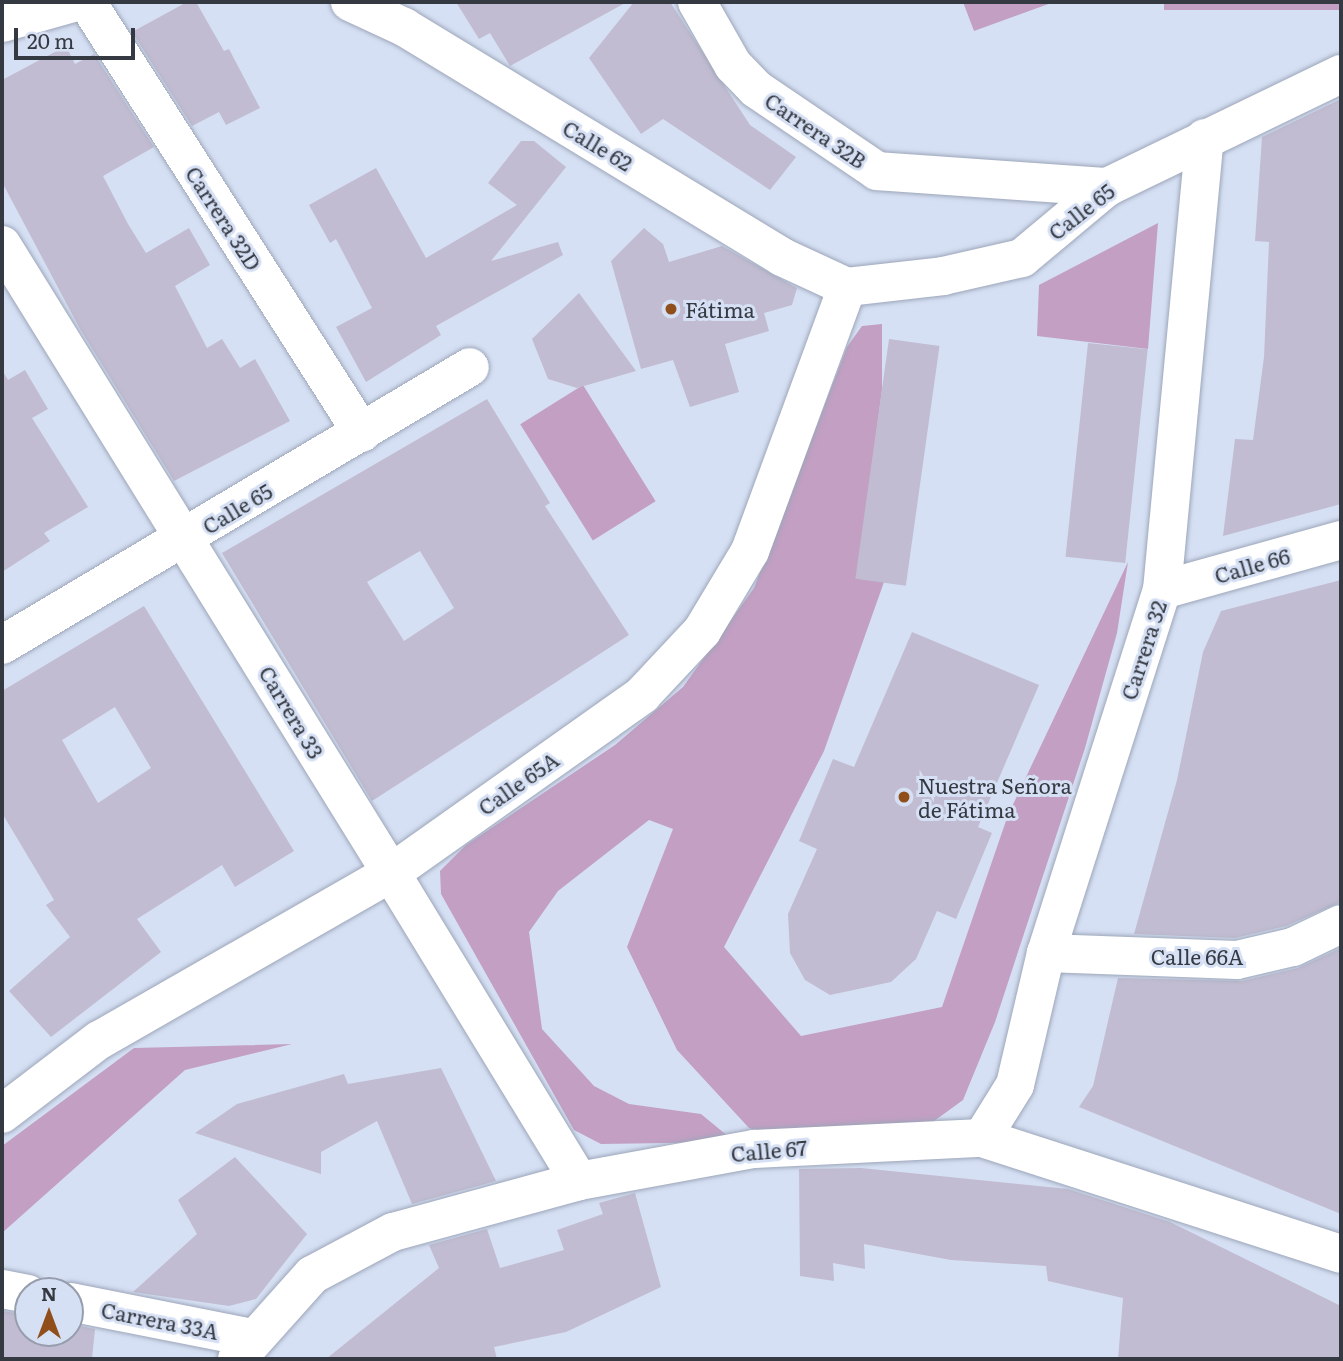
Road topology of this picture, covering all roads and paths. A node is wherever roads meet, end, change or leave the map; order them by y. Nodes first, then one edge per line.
1 (76, 2) edge
2 (87, 2) edge
3 (349, 2) edge
4 (697, 2) edge
5 (398, 14) edge
6 (2, 23) edge
7 (1341, 74) edge
8 (1205, 138) junction
9 (1107, 187) junction
10 (2, 245) edge
11 (847, 287) junction
12 (470, 367) dead end
13 (362, 433) junction
14 (186, 538) junction
15 (1341, 540) edge
16 (1162, 590) junction
17 (2, 645) edge
18 (391, 873) junction
19 (1341, 924) edge
20 (1046, 953) junction
21 (2, 1114) edge
22 (982, 1138) junction
23 (579, 1181) junction
24 (1341, 1254) edge
25 (84, 1306) edge
26 (244, 1348) edge

1 - 6 street
2 - 13 street, Carrera 32D
3 - 5 street, Calle 62
4 - 9 street, Carrera 32B
5 - 11 street, Calle 62
7 - 8 street, Calle 65
8 - 9 street, Calle 65
8 - 16 street, Carrera 32
9 - 11 street, Calle 65
10 - 14 street, Carrera 33
11 - 18 street, Calle 65A
12 - 13 street, Calle 65
13 - 14 street, Calle 65
14 - 17 street, Calle 65
14 - 18 street, Carrera 33
15 - 16 street, Calle 66
16 - 20 street, Carrera 32
18 - 21 street, Calle 65A
18 - 23 street, Carrera 33
19 - 20 street, Calle 66A
20 - 22 street, Carrera 32
22 - 23 street, Calle 67
22 - 24 street, Calle 67
23 - 26 street, Calle 67
25 - 26 street, Carrera 33A

